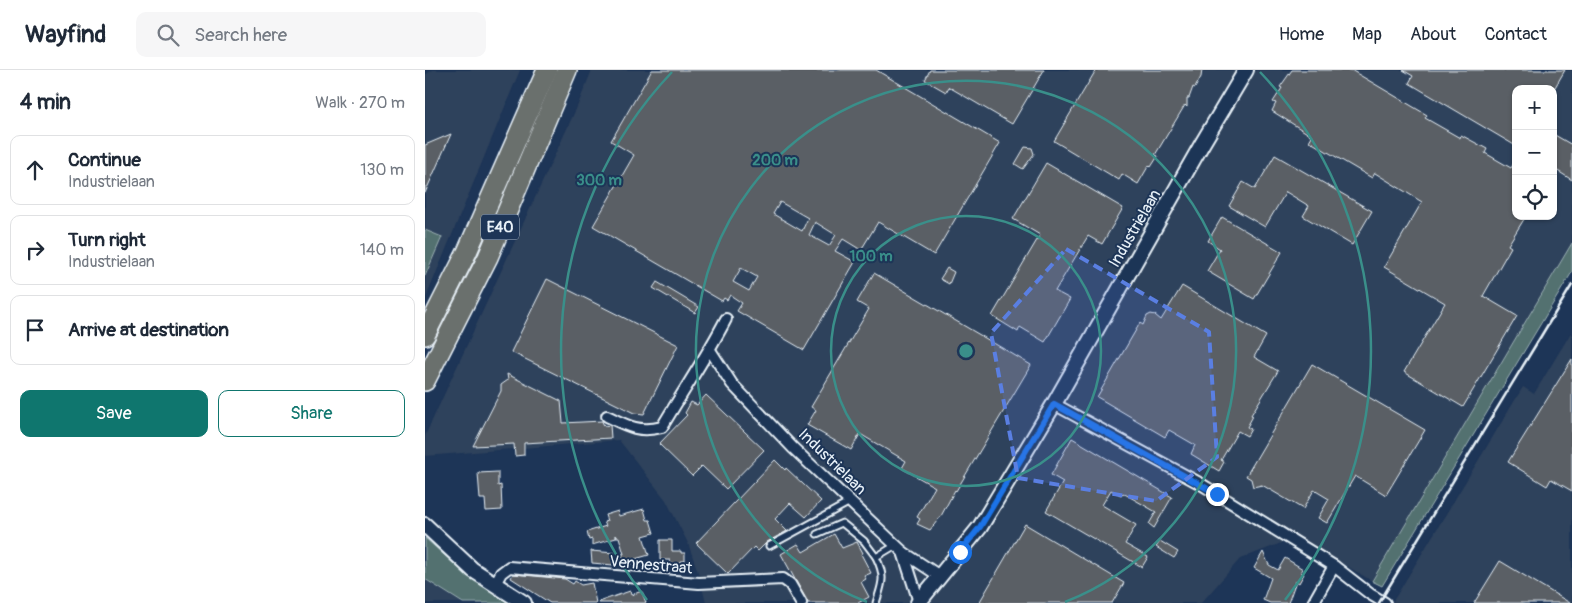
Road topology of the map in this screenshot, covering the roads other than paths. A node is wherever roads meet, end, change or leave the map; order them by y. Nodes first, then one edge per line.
1 (547, 70) edge
2 (567, 70) edge
3 (1246, 70) edge
4 (726, 319) dead end
5 (425, 336) edge
6 (710, 350) junction
7 (425, 381) edge
8 (1054, 404) junction
9 (607, 416) dead end
10 (851, 502) junction
11 (425, 525) edge
12 (817, 534) dead end
13 (769, 546) dead end
14 (900, 548) junction
15 (876, 557) junction
16 (1334, 566) junction
17 (941, 577) junction
18 (495, 584) junction
19 (876, 601) edge
20 (523, 603) edge
21 (801, 603) edge
22 (919, 603) edge
23 (1313, 603) edge
24 (1385, 603) edge

1 - 5 highway, E40
2 - 7 highway, E40
3 - 8 street, Industrielaan
4 - 6 street
6 - 9 street
6 - 10 street, Industrielaan
8 - 16 street
8 - 17 street, Industrielaan
10 - 13 lane
10 - 14 street, Industrielaan
11 - 18 street
12 - 15 lane
14 - 15 lane
14 - 17 street
14 - 22 street, Industrielaan
15 - 19 lane
16 - 23 street
16 - 24 street
17 - 22 street, Industrielaan
18 - 20 street
18 - 21 street, Vennestraat

